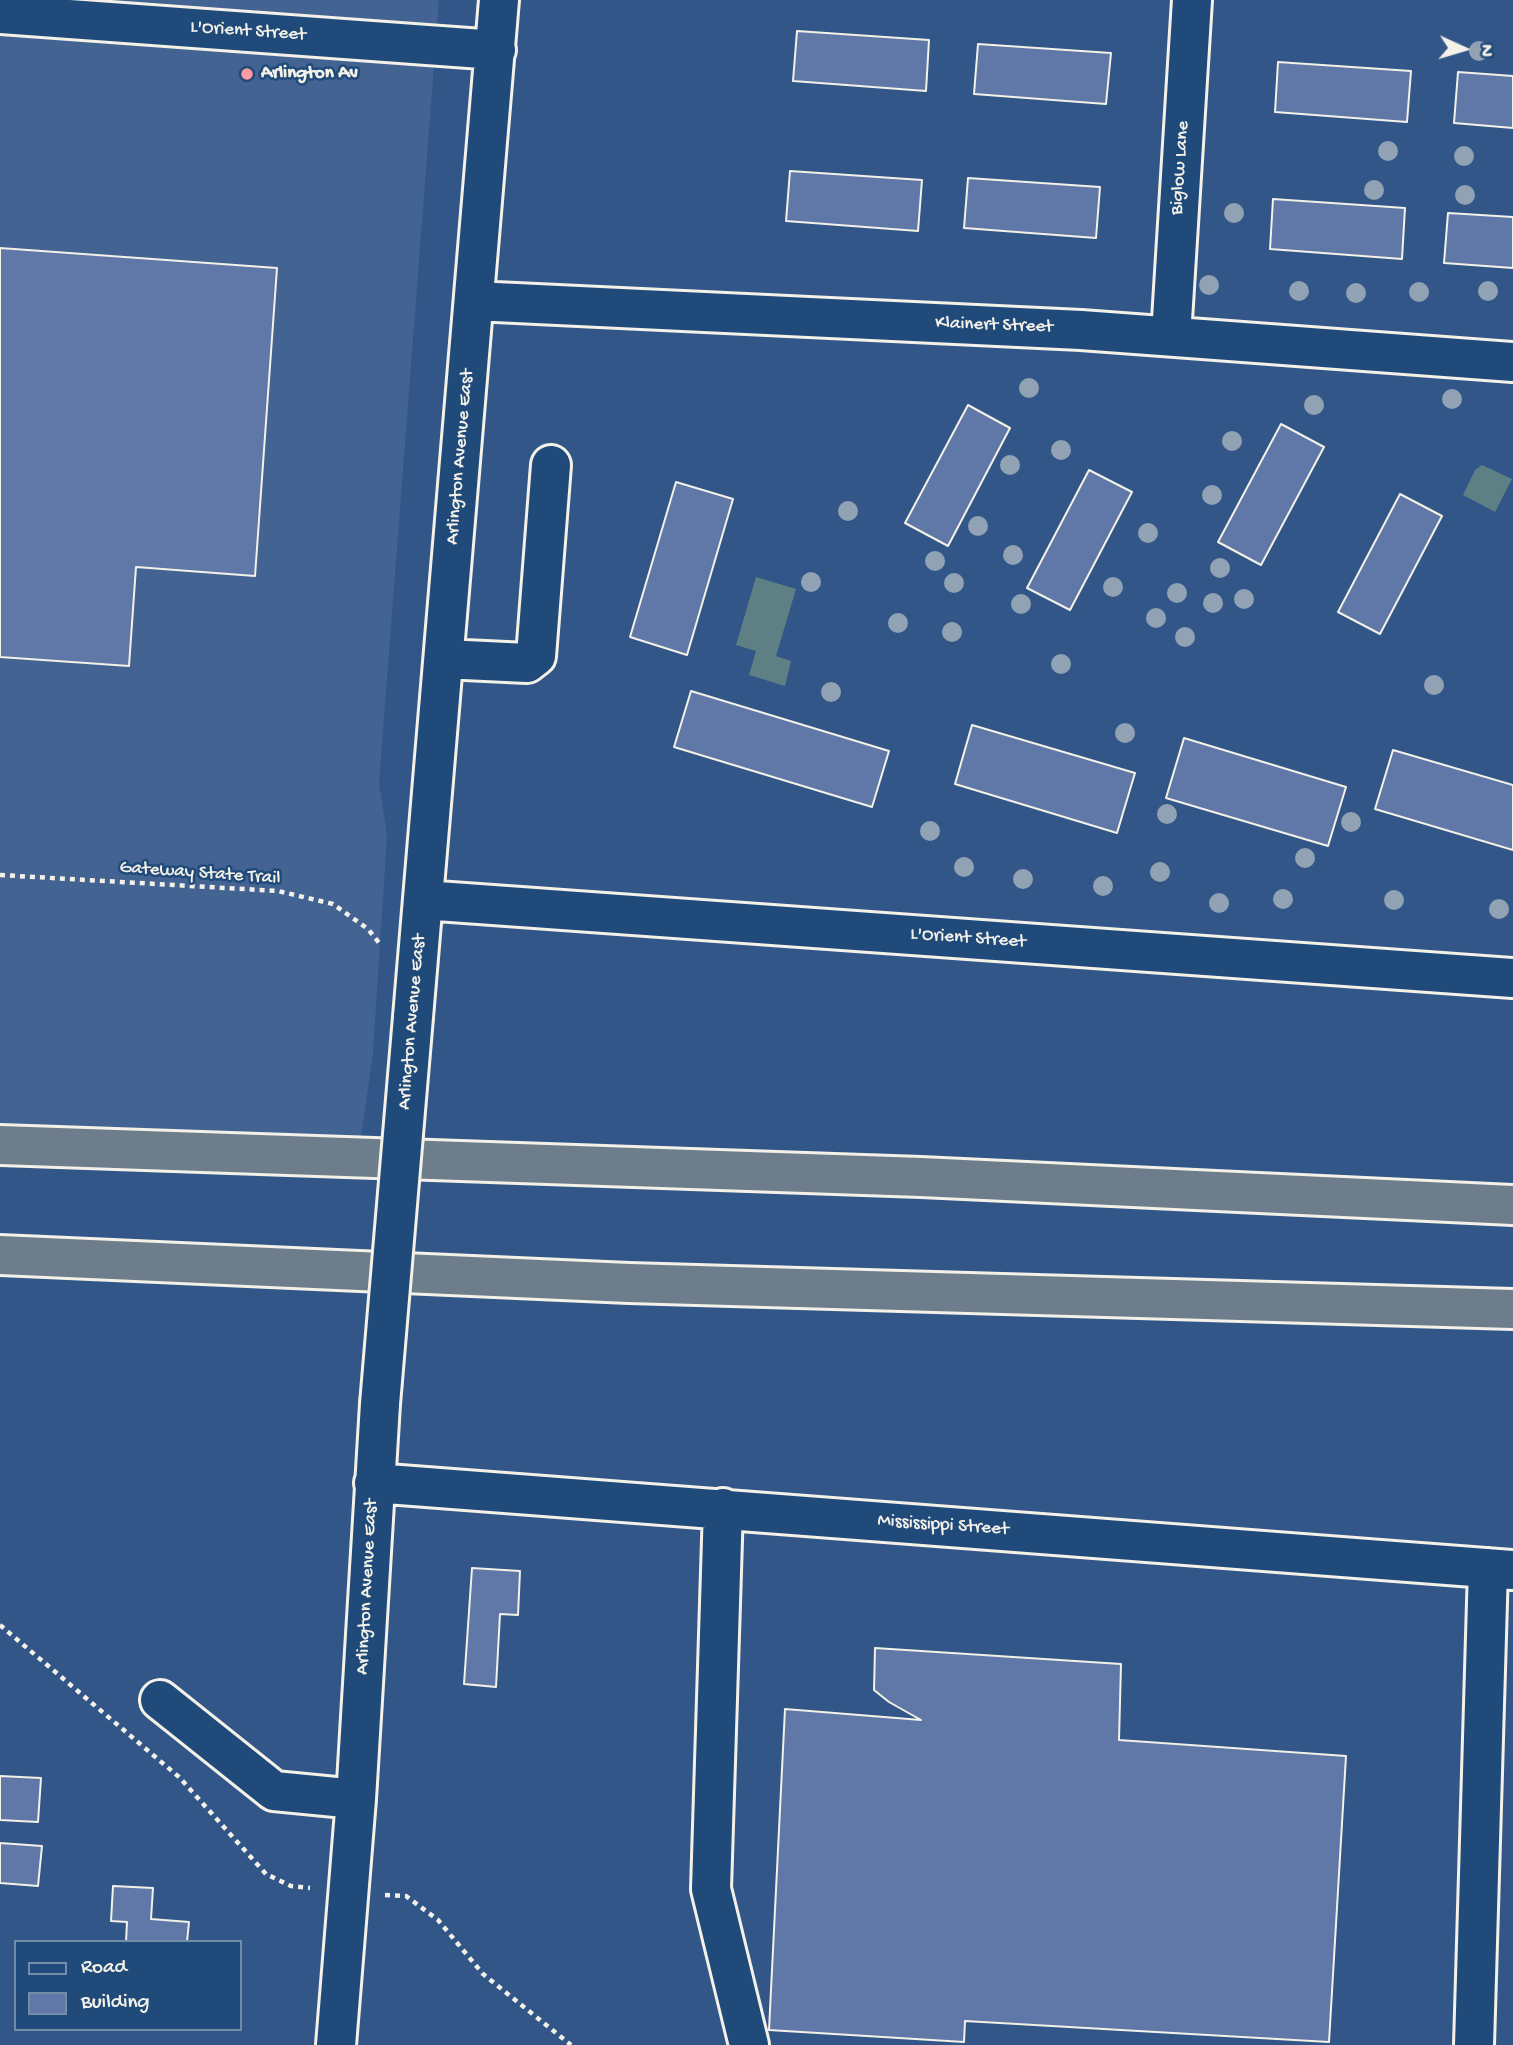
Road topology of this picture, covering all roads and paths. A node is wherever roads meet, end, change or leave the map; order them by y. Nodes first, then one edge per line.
1 (499, 0) edge
2 (1192, 0) edge
3 (0, 14) edge
4 (496, 50) junction
5 (474, 301) junction
6 (1171, 336) junction
7 (1513, 362) edge
8 (551, 465) dead end
9 (444, 659) junction
10 (0, 876) edge
11 (423, 900) junction
12 (380, 945) dead end
13 (1513, 978) edge
14 (0, 1145) edge
15 (1513, 1205) edge
16 (0, 1255) edge
17 (1513, 1309) edge
18 (374, 1483) junction
19 (723, 1508) junction
20 (1500, 1569) edge
21 (0, 1625) edge
22 (160, 1700) dead end
23 (356, 1799) junction
24 (309, 1888) dead end
25 (406, 1896) dead end
26 (336, 2045) edge
27 (571, 2045) edge
28 (749, 2045) edge
29 (1474, 2045) edge

1 - 4 street, Arlington Avenue East
2 - 6 street, Biglow Lane
3 - 4 street, L'Orient Street
4 - 5 street, Arlington Avenue East
5 - 6 street, Klainert Street
5 - 9 street, Arlington Avenue East
6 - 7 street, Klainert Street
8 - 9 street
9 - 11 street, Arlington Avenue East
10 - 12 path, Gateway State Trail
11 - 13 street, L'Orient Street
11 - 18 street, Arlington Avenue East, bridge
14 - 15 highway
16 - 17 highway
18 - 19 street, Mississippi Street
18 - 23 street, Arlington Avenue East
19 - 20 street, Mississippi Street
19 - 28 street
20 - 29 street
21 - 24 path
22 - 23 street
23 - 26 street, Arlington Avenue East
25 - 27 path

